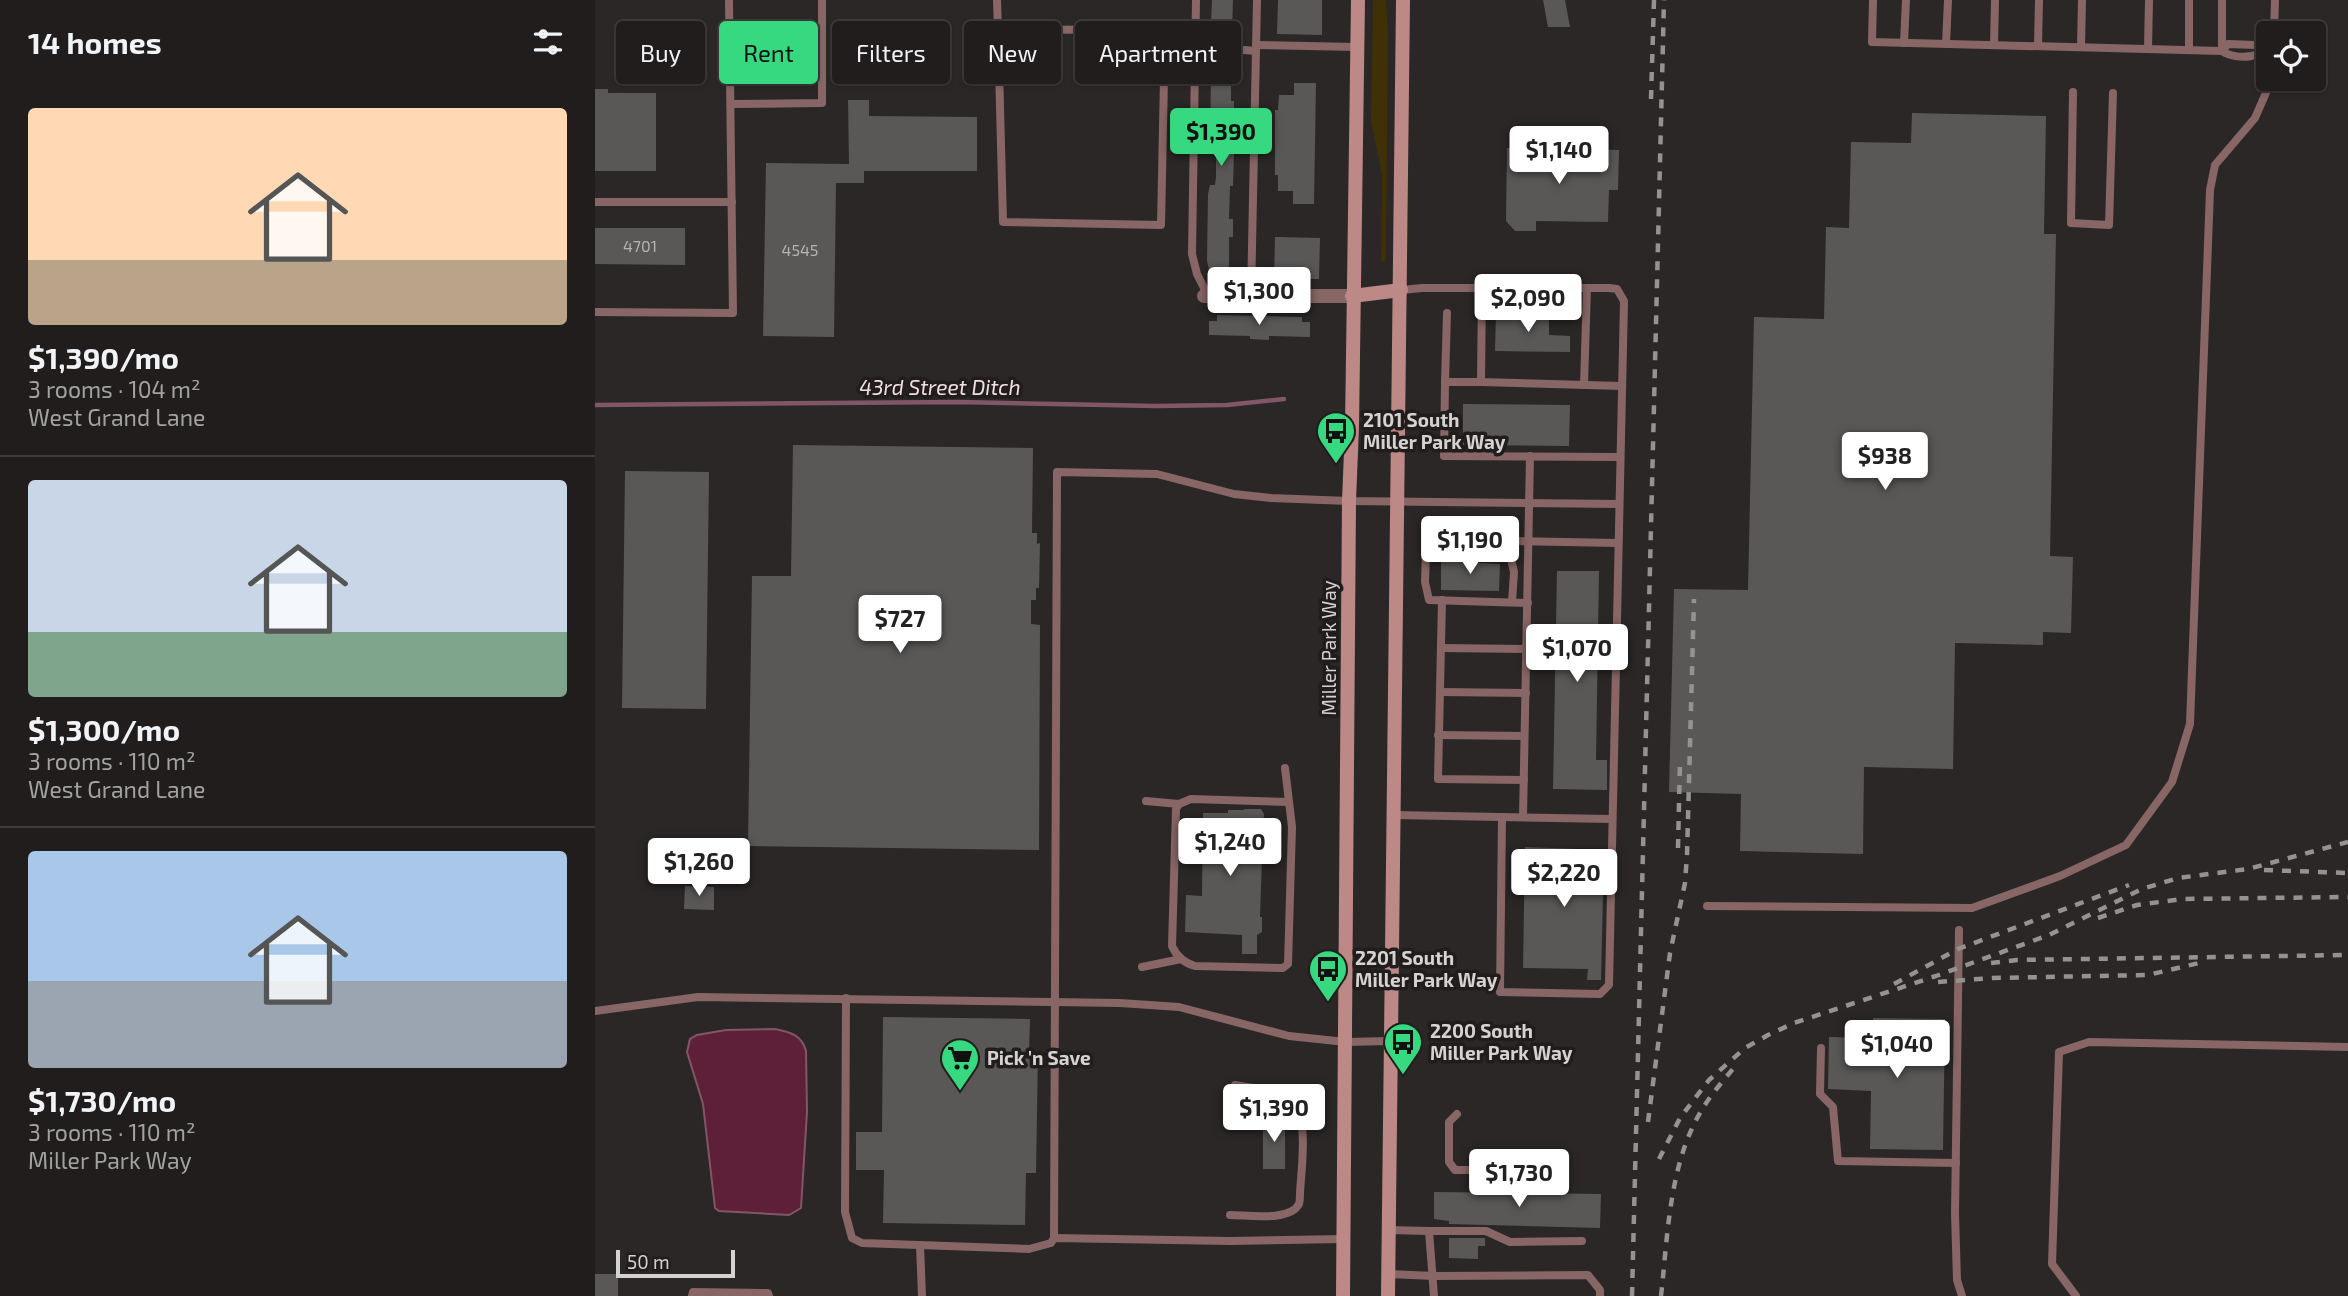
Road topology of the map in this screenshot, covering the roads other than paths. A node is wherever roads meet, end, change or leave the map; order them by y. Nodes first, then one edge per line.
1 (729, 0) edge
2 (822, 0) edge
3 (997, 0) edge
4 (1196, 0) edge
5 (1257, 0) edge
6 (1358, 0) edge
7 (1403, 0) edge
8 (1873, 0) edge
9 (1906, 0) edge
10 (1948, 0) edge
11 (1995, 0) edge
12 (2039, 0) edge
13 (2081, 0) edge
14 (2149, 0) edge
15 (2189, 0) edge
16 (2222, 0) edge
17 (2275, 0) edge
18 (998, 21) edge
19 (1196, 21) edge
20 (2274, 21) edge
21 (998, 30) joint
22 (1904, 43) junction
23 (1946, 44) junction
24 (1994, 45) junction
25 (2256, 45) edge
26 (2038, 46) junction
27 (1357, 47) junction
28 (2081, 47) junction
29 (1241, 48) edge
30 (1256, 48) junction
31 (2148, 49) junction
32 (2189, 50) junction
33 (2222, 51) junction
34 (1194, 84) edge
35 (2267, 91) edge
36 (2073, 92) dead end
37 (2113, 93) dead end
38 (730, 104) junction
39 (595, 202) edge
40 (732, 202) junction
41 (1482, 288) junction
42 (1587, 288) junction
43 (1401, 290) junction
44 (1206, 296) joint
45 (1251, 296) junction
46 (1352, 296) junction
47 (595, 312) edge
48 (1447, 313) dead end
49 (1445, 383) junction
50 (1481, 383) junction
51 (1584, 385) junction
52 (1622, 386) junction
53 (1530, 456) junction
54 (1620, 457) junction
55 (1349, 501) junction
56 (1397, 501) junction
57 (1530, 504) junction
58 (1619, 505) junction
59 (1507, 542) junction
60 (1529, 543) junction
61 (1618, 543) junction
62 (1443, 600) junction
63 (1512, 602) junction
64 (1528, 603) junction
65 (1441, 648) junction
66 (1527, 649) junction
67 (1440, 692) junction
68 (1526, 693) junction
69 (1438, 736) junction
70 (1524, 736) junction
71 (1285, 768) dead end
72 (1524, 780) junction
73 (1146, 801) dead end
74 (1288, 802) junction
75 (1179, 804) junction
76 (1394, 815) junction
77 (1502, 817) junction
78 (1523, 817) junction
79 (1612, 819) junction
80 (1707, 906) dead end
81 (1959, 930) dead end
82 (1181, 959) junction
83 (1142, 967) dead end
84 (846, 998) junction
85 (1053, 1003) junction
86 (595, 1011) edge
87 (1390, 1041) junction
88 (1346, 1042) junction
89 (2348, 1047) edge
90 (1821, 1048) dead end
91 (1234, 1085) dead end
92 (1457, 1114) dead end
93 (1956, 1163) junction
94 (1518, 1176) dead end
95 (1230, 1215) dead end
96 (1388, 1230) junction
97 (1429, 1231) junction
98 (1054, 1238) junction
99 (1343, 1239) junction
100 (1583, 1241) dead end
101 (920, 1245) junction
102 (1388, 1274) junction
103 (1434, 1276) junction
104 (692, 1296) edge
105 (769, 1296) edge
106 (922, 1296) edge
107 (1343, 1296) edge
108 (1388, 1296) edge
109 (1434, 1296) edge
110 (1600, 1296) edge
111 (1962, 1296) edge
112 (2076, 1296) edge

1 - 38 lane
2 - 38 lane
3 - 18 lane
4 - 19 lane
5 - 30 lane
6 - 27 main road, Miller Park Way
7 - 43 main road
8 - 22 lane
9 - 22 lane
10 - 23 lane
11 - 24 lane
12 - 26 lane
13 - 28 lane
14 - 31 lane
15 - 32 lane
16 - 33 lane
17 - 20 lane
21 - 21 lane
22 - 23 lane
23 - 24 lane
24 - 26 lane
25 - 33 lane
26 - 28 lane
27 - 30 lane
27 - 46 main road, Miller Park Way
28 - 31 lane
29 - 30 lane
30 - 45 lane
31 - 32 lane
32 - 33 lane
34 - 44 lane
35 - 80 lane
36 - 37 lane
38 - 40 lane
39 - 40 lane
40 - 47 lane
41 - 42 lane
41 - 43 lane
41 - 50 lane
42 - 51 lane
42 - 52 lane
43 - 46 main road
43 - 56 main road
44 - 45 street
45 - 46 street
46 - 55 main road, Miller Park Way
48 - 49 lane
49 - 50 lane
49 - 53 lane
50 - 51 lane
51 - 52 lane
52 - 54 lane
53 - 54 lane
53 - 57 lane
54 - 58 lane
55 - 56 lane
55 - 85 lane
55 - 88 main road, Miller Park Way
56 - 57 lane
56 - 76 main road
57 - 58 lane
57 - 60 lane
58 - 61 lane
59 - 60 lane
59 - 62 lane
59 - 63 lane
60 - 61 lane
60 - 64 lane
61 - 79 lane
62 - 63 lane
62 - 65 lane
63 - 64 lane
64 - 66 lane
65 - 66 lane
65 - 67 lane
66 - 68 lane
67 - 68 lane
67 - 69 lane
68 - 70 lane
69 - 70 lane
69 - 72 lane
70 - 72 lane
71 - 74 lane
72 - 78 lane
73 - 75 lane
74 - 75 lane
74 - 82 lane
75 - 82 lane
76 - 77 lane
76 - 87 main road
77 - 78 lane
77 - 79 lane
78 - 79 lane
81 - 93 lane
82 - 83 lane
84 - 85 lane
84 - 86 lane
84 - 101 lane
85 - 88 lane
85 - 98 lane
87 - 88 lane
87 - 96 main road
88 - 99 main road, Miller Park Way
89 - 112 lane
90 - 93 lane
91 - 95 lane
92 - 94 lane
93 - 111 lane
96 - 97 lane
96 - 102 main road
97 - 100 lane
97 - 103 lane
98 - 99 lane
98 - 101 lane
99 - 107 main road, Miller Park Way
101 - 106 lane
102 - 103 lane
102 - 108 main road
103 - 109 lane
103 - 110 lane
104 - 105 lane

